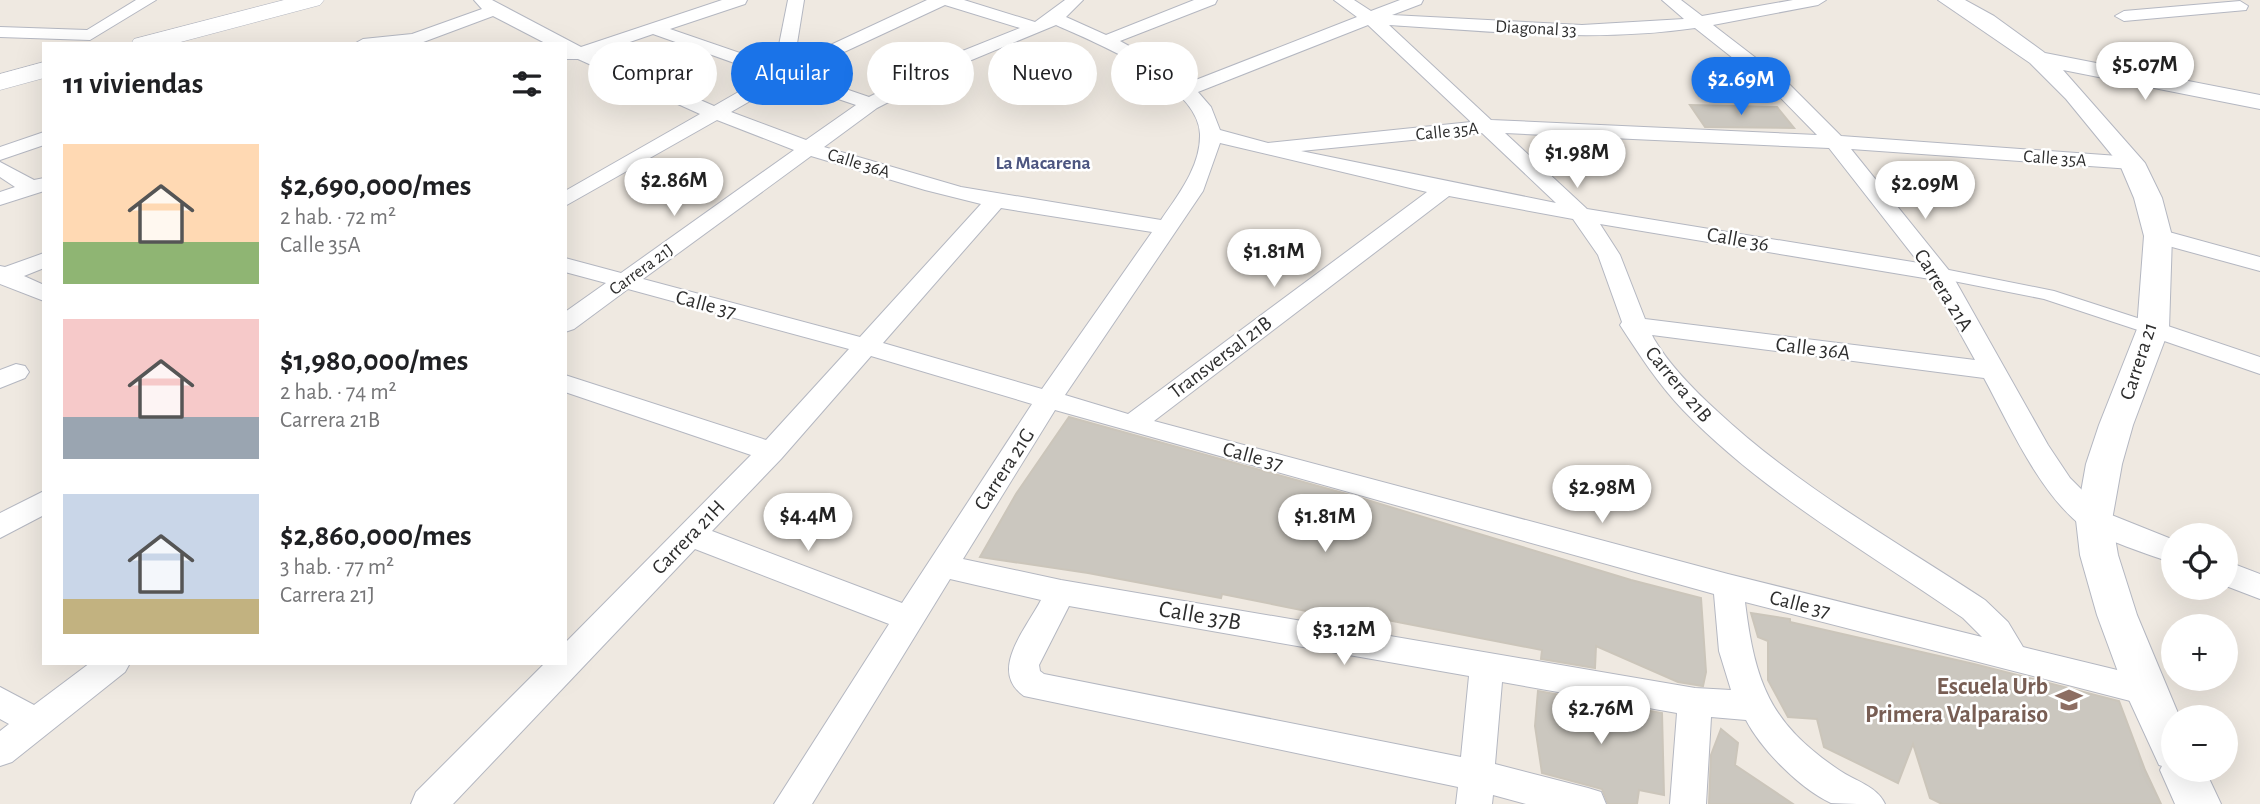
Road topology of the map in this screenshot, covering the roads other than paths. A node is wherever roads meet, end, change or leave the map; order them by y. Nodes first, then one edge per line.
1 (148, 0) edge
2 (312, 0) edge
3 (739, 0) edge
4 (796, 0) edge
5 (941, 0) edge
6 (947, 0) edge
7 (1075, 0) edge
8 (1209, 0) edge
9 (1342, 0) edge
10 (1415, 0) edge
11 (1670, 0) edge
12 (1729, 0) edge
13 (1818, 0) edge
14 (1950, 0) edge
15 (2234, 3) edge
16 (488, 5) edge
17 (1776, 9) junction
18 (2124, 16) dead end
19 (2260, 16) edge
20 (1055, 18) junction
21 (1372, 19) junction
22 (1700, 23) junction
23 (651, 28) junction
24 (1037, 28) junction
25 (0, 32) edge
26 (405, 41) edge
27 (1105, 41) junction
28 (151, 42) edge
29 (554, 42) edge
30 (789, 42) edge
31 (851, 42) edge
32 (1111, 44) edge
33 (568, 50) edge
34 (974, 53) edge
35 (731, 56) edge
36 (2038, 58) junction
37 (42, 71) edge
38 (0, 82) edge
39 (1198, 85) edge
40 (2260, 102) edge
41 (1198, 104) edge
42 (731, 105) edge
43 (868, 105) edge
44 (718, 113) junction
45 (843, 122) junction
46 (1488, 126) junction
47 (1210, 134) junction
48 (42, 139) edge
49 (1835, 142) junction
50 (809, 148) junction
51 (1266, 149) junction
52 (0, 154) edge
53 (855, 162) junction
54 (2132, 163) junction
55 (0, 168) edge
56 (38, 187) edge
57 (1443, 190) junction
58 (0, 199) edge
59 (567, 200) edge
60 (996, 200) junction
61 (1578, 212) junction
62 (1168, 228) junction
63 (2158, 236) junction
64 (42, 261) edge
65 (2260, 264) edge
66 (567, 266) edge
67 (1939, 273) junction
68 (2, 275) edge
69 (622, 282) junction
70 (42, 293) edge
71 (567, 323) edge
72 (1632, 325) junction
73 (2154, 329) junction
74 (866, 346) junction
75 (2260, 366) edge
76 (1993, 371) junction
77 (567, 384) edge
78 (1048, 400) junction
79 (1132, 424) junction
80 (771, 452) junction
81 (42, 502) edge
82 (2094, 520) junction
83 (0, 527) edge
84 (690, 536) junction
85 (2161, 547) edge
86 (942, 566) junction
87 (2238, 578) edge
88 (1728, 586) junction
89 (2260, 587) edge
90 (1061, 592) junction
91 (907, 618) junction
92 (2013, 658) junction
93 (567, 662) edge
94 (1487, 664) junction
95 (111, 665) edge
96 (564, 665) edge
97 (2146, 691) junction
98 (0, 701) edge
99 (1695, 702) junction
100 (1754, 706) junction
101 (35, 723) junction
102 (2161, 723) edge
103 (0, 751) edge
104 (2187, 782) edge
105 (1474, 789) edge
106 (429, 804) edge
107 (792, 804) edge
108 (1588, 804) edge
109 (1688, 804) edge
110 (1867, 804) edge
111 (2197, 804) edge

1 - 25 street
2 - 28 main road
3 - 23 street
4 - 30 street
5 - 31 street
6 - 24 street
7 - 20 street, Carrera 21J
8 - 27 street
9 - 21 street, Carrera 21B
10 - 21 street
11 - 22 street, Carrera 21A
12 - 17 street
13 - 17 street, Diagonal 33
14 - 36 street, Carrera 21
15 - 18 street
15 - 19 street
16 - 26 street
16 - 29 street, Calle 36A
17 - 22 street, Diagonal 33
20 - 24 street, Carrera 21J
20 - 27 street
21 - 22 street, Diagonal 33
21 - 39 street
21 - 46 street, Carrera 21B
22 - 49 street, Carrera 21A
23 - 33 street
23 - 35 street
24 - 34 street, Carrera 21J
27 - 32 street
33 - 44 street, Calle 36A
36 - 40 street
36 - 54 street, Carrera 21
37 - 38 main road
41 - 47 street
42 - 44 street
43 - 45 street, Carrera 21J
44 - 50 street, Calle 36A
44 - 59 street
45 - 50 street, Carrera 21J
45 - 53 street
46 - 49 street, Calle 35A
46 - 51 street, Calle 35A
46 - 61 street, Carrera 21B
47 - 51 street, Calle 36
47 - 62 street, Carrera 21G
48 - 52 street
49 - 54 street, Calle 35A
49 - 67 street, Carrera 21A
50 - 53 street, Calle 36A
50 - 69 street, Carrera 21J
51 - 57 street, Calle 36
53 - 60 street, Calle 36A
54 - 63 street, Carrera 21
55 - 56 street
56 - 58 street
57 - 61 street, Calle 36
57 - 79 street, Transversal 21B
60 - 62 street, Calle 36A
60 - 74 street, Carrera 21H
61 - 67 street, Calle 36
61 - 72 street, Carrera 21B
62 - 78 street, Carrera 21G
63 - 65 street
63 - 73 street, Carrera 21
64 - 68 street
66 - 69 street, Calle 37
67 - 73 street, Calle 36
67 - 76 street, Carrera 21A
68 - 70 street
69 - 71 street, Carrera 21J
69 - 74 street, Calle 37
72 - 76 street, Calle 36A
72 - 92 street, Carrera 21B
73 - 75 street, Calle 36
73 - 82 street, Carrera 21
74 - 78 street, Calle 37
74 - 80 street, Carrera 21H
76 - 82 street, Carrera 21A
77 - 80 street
78 - 79 street, Calle 37
78 - 86 street, Carrera 21G
79 - 88 street, Calle 37
80 - 84 street, Carrera 21H
81 - 83 street
82 - 85 street
82 - 97 street, Carrera 21
84 - 91 street
84 - 93 street, Carrera 21H
86 - 90 street, Calle 37B
86 - 91 street, Carrera 21G
87 - 89 street
88 - 92 street, Calle 37
88 - 100 street
90 - 94 street, Calle 37B
90 - 105 street
91 - 107 street, Carrera 21G
92 - 97 street, Calle 37
94 - 99 street, Calle 37B
94 - 105 street
95 - 101 street
96 - 106 street, Carrera 21H
97 - 102 street, Carrera 21
98 - 101 street
99 - 100 street, Calle 37B
99 - 109 street
100 - 110 street
101 - 103 street
104 - 111 street
105 - 108 street

